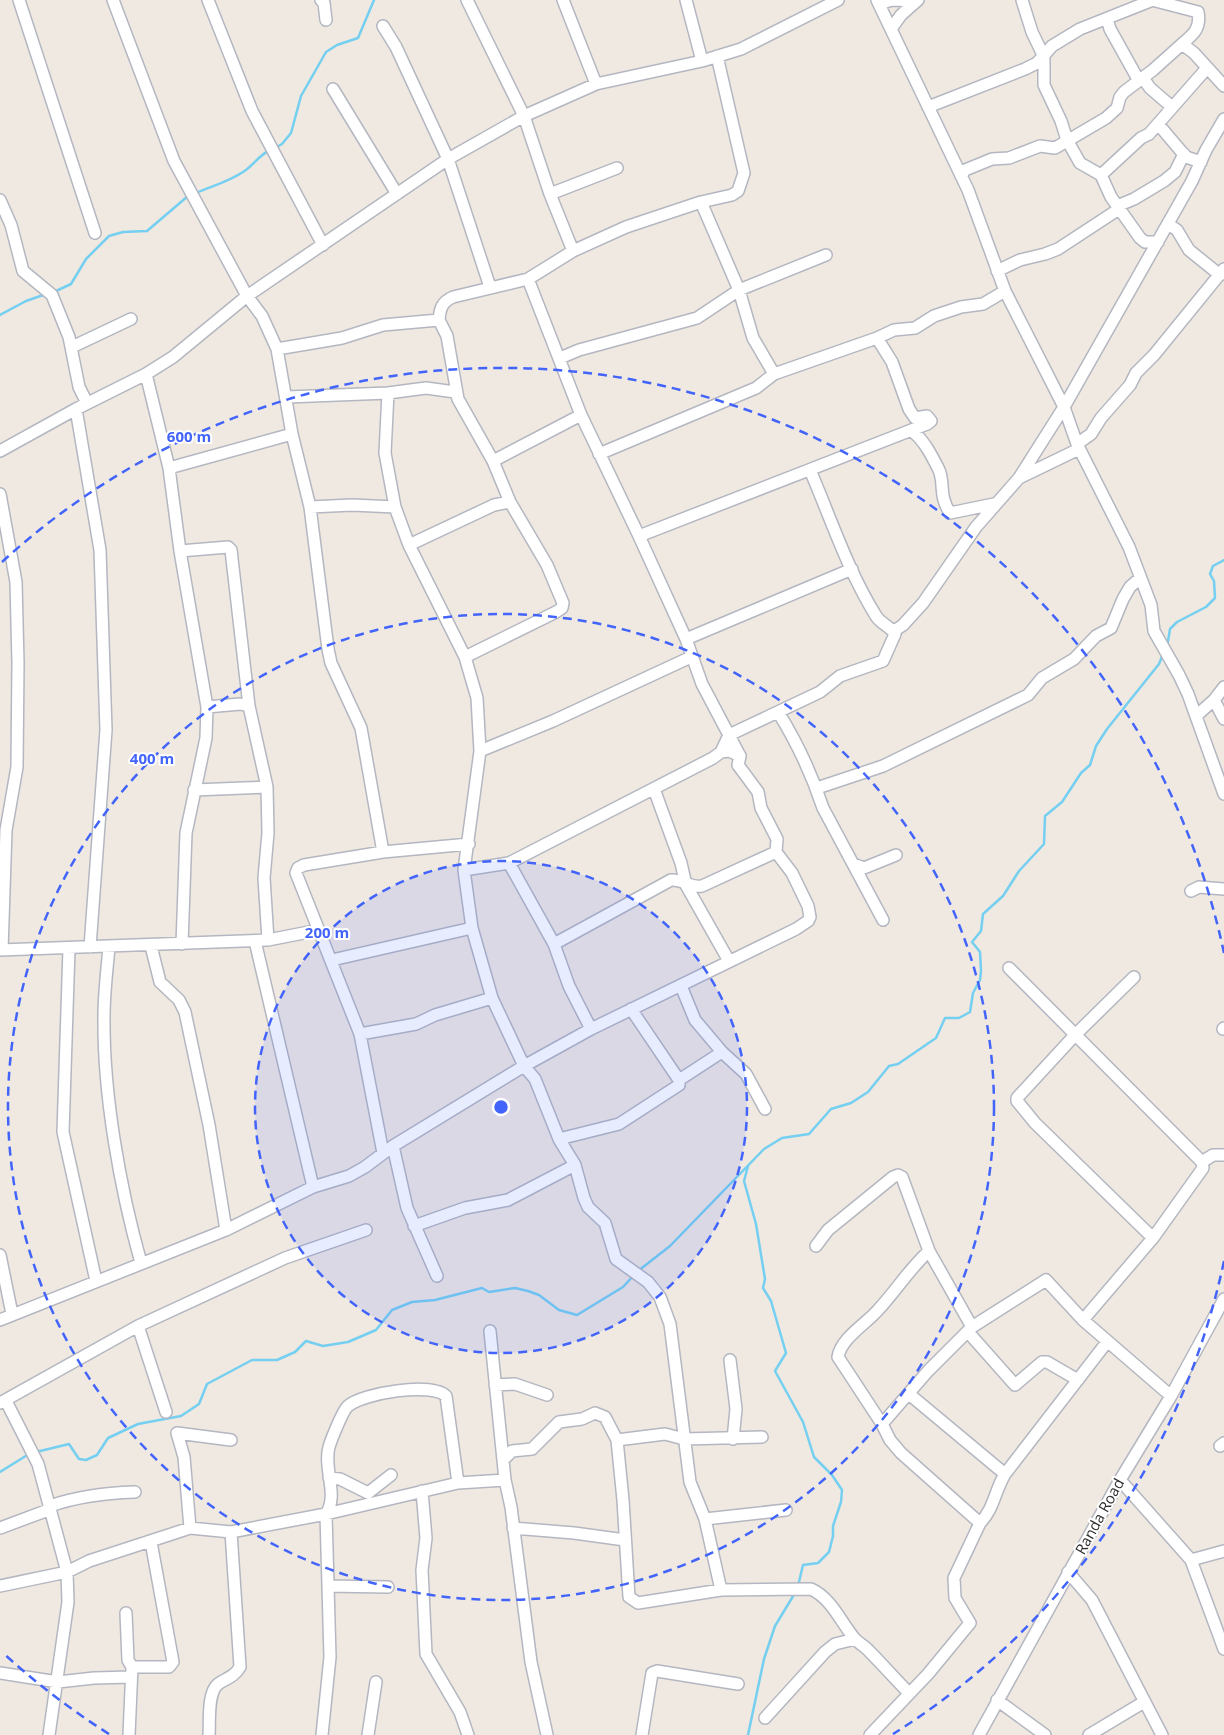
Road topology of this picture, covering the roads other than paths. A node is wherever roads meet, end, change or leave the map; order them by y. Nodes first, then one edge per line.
1 (19, 0) edge
2 (113, 0) edge
3 (208, 0) edge
4 (321, 0) edge
5 (467, 0) edge
6 (563, 0) edge
7 (686, 0) edge
8 (838, 0) edge
9 (917, 0) edge
10 (1022, 0) edge
11 (1152, 0) edge
12 (878, 2) edge
13 (1106, 19) junction
14 (326, 20) dead end
15 (383, 26) dead end
16 (891, 29) junction
17 (1182, 44) junction
18 (717, 56) junction
19 (1044, 57) junction
20 (702, 61) junction
21 (1207, 68) junction
22 (1141, 80) junction
23 (596, 84) junction
24 (1224, 86) edge
25 (333, 89) dead end
26 (928, 107) junction
27 (1172, 107) junction
28 (524, 116) junction
29 (1224, 119) edge
30 (1158, 124) junction
31 (1067, 140) junction
32 (1184, 154) junction
33 (448, 159) junction
34 (1201, 162) junction
35 (617, 168) dead end
36 (961, 176) junction
37 (1101, 176) junction
38 (397, 194) junction
39 (550, 194) junction
40 (0, 200) edge
41 (701, 202) junction
42 (1118, 208) junction
43 (1168, 224) junction
44 (95, 233) dead end
45 (1158, 242) junction
46 (323, 245) junction
47 (573, 251) junction
48 (826, 255) dead end
49 (997, 271) junction
50 (1222, 272) edge
51 (528, 279) junction
52 (490, 288) junction
53 (739, 290) junction
54 (1005, 291) junction
55 (247, 296) junction
56 (131, 319) dead end
57 (439, 320) junction
58 (876, 338) junction
59 (72, 346) junction
60 (277, 349) junction
61 (560, 358) junction
62 (146, 374) junction
63 (774, 374) junction
64 (455, 392) junction
65 (388, 393) junction
66 (287, 397) junction
67 (88, 403) junction
68 (1064, 407) junction
69 (76, 409) junction
70 (581, 415) junction
71 (912, 431) junction
72 (292, 434) junction
73 (1078, 447) junction
74 (0, 451) edge
75 (599, 454) junction
76 (493, 461) junction
77 (169, 468) junction
78 (810, 470) junction
79 (1019, 478) junction
80 (0, 494) edge
81 (510, 502) junction
82 (994, 504) junction
83 (310, 507) junction
84 (395, 507) junction
85 (640, 536) junction
86 (409, 545) junction
87 (180, 552) junction
88 (852, 569) junction
89 (1140, 578) junction
90 (894, 631) junction
91 (686, 639) junction
92 (691, 657) junction
93 (465, 658) junction
94 (1224, 687) edge
95 (1214, 700) junction
96 (245, 705) junction
97 (206, 707) junction
98 (778, 712) junction
99 (1196, 716) junction
100 (1224, 719) edge
101 (729, 735) junction
102 (480, 751) junction
103 (722, 752) junction
104 (740, 756) junction
105 (267, 787) junction
106 (817, 788) junction
107 (654, 789) junction
108 (194, 790) junction
109 (1224, 794) edge
110 (469, 844) junction
111 (383, 852) junction
112 (776, 852) junction
113 (896, 855) dead end
114 (509, 863) junction
115 (853, 864) junction
116 (464, 870) junction
117 (686, 885) junction
118 (1224, 889) edge
119 (1191, 890) dead end
120 (883, 920) dead end
121 (472, 928) junction
122 (319, 930) junction
123 (255, 940) junction
124 (268, 940) junction
125 (182, 944) junction
126 (554, 944) junction
127 (151, 946) junction
128 (109, 947) junction
129 (90, 948) junction
130 (69, 949) junction
131 (1, 950) edge
132 (332, 960) junction
133 (729, 961) junction
134 (1009, 968) dead end
135 (1134, 977) dead end
136 (681, 986) junction
137 (492, 998) junction
138 (631, 1009) junction
139 (591, 1029) junction
140 (360, 1034) junction
141 (1076, 1034) junction
142 (722, 1052) junction
143 (524, 1066) junction
144 (679, 1080) junction
145 (765, 1109) dead end
146 (559, 1139) junction
147 (393, 1146) junction
148 (383, 1153) junction
149 (1224, 1155) edge
150 (1202, 1162) junction
151 (576, 1165) junction
152 (313, 1187) junction
153 (414, 1226) junction
154 (226, 1230) junction
155 (366, 1230) dead end
156 (1154, 1238) junction
157 (816, 1246) dead end
158 (929, 1251) junction
159 (0, 1255) edge
160 (141, 1263) junction
161 (437, 1276) dead end
162 (96, 1281) junction
163 (1223, 1302) edge
164 (12, 1314) junction
165 (0, 1320) edge
166 (1083, 1320) junction
167 (138, 1326) junction
168 (970, 1329) junction
169 (490, 1331) dead end
170 (1107, 1342) junction
171 (730, 1360) dead end
172 (1078, 1380) junction
173 (495, 1385) junction
174 (909, 1394) junction
175 (547, 1395) dead end
176 (1171, 1396) junction
177 (3, 1402) edge
178 (166, 1412) dead end
179 (882, 1424) junction
180 (762, 1437) dead end
181 (684, 1439) junction
182 (732, 1439) junction
183 (231, 1440) dead end
184 (617, 1440) junction
185 (503, 1460) junction
186 (1005, 1474) junction
187 (391, 1475) dead end
188 (329, 1478) junction
189 (505, 1480) junction
190 (1120, 1480) junction
191 (458, 1483) junction
192 (422, 1491) junction
193 (135, 1492) dead end
194 (51, 1507) junction
195 (786, 1510) dead end
196 (326, 1514) junction
197 (705, 1519) junction
198 (980, 1523) junction
199 (0, 1528) edge
200 (190, 1528) junction
201 (513, 1528) junction
202 (231, 1532) junction
203 (625, 1540) junction
204 (151, 1542) junction
205 (1224, 1551) edge
206 (1191, 1560) junction
207 (67, 1572) junction
208 (1068, 1572) junction
209 (0, 1586) edge
210 (328, 1586) junction
211 (388, 1587) dead end
212 (721, 1590) junction
213 (126, 1613) dead end
214 (855, 1639) junction
215 (1224, 1649) edge
216 (132, 1672) junction
217 (0, 1673) edge
218 (58, 1682) junction
219 (376, 1682) dead end
220 (738, 1684) dead end
221 (909, 1693) junction
222 (997, 1700) junction
223 (1144, 1702) junction
224 (765, 1718) dead end
225 (49, 1735) edge
226 (129, 1735) edge
227 (209, 1735) edge
228 (322, 1735) edge
229 (368, 1735) edge
230 (468, 1735) edge
231 (547, 1735) edge
232 (642, 1735) edge
233 (870, 1735) edge
234 (979, 1735) edge
235 (1045, 1735) edge
236 (1089, 1735) edge
237 (1162, 1735) edge

1 - 44 street
2 - 55 street
3 - 46 street
4 - 14 street
5 - 28 street
6 - 23 street
7 - 20 street
8 - 18 street
9 - 12 street
9 - 16 street
10 - 19 street
11 - 13 street
11 - 17 street
12 - 16 street
13 - 19 street
13 - 22 street
15 - 33 street
16 - 26 street
17 - 21 street
17 - 22 street
18 - 20 street
18 - 41 street
19 - 26 street
19 - 31 street
20 - 23 street
21 - 24 street
21 - 27 street
22 - 27 street
22 - 31 street
23 - 28 street
25 - 38 street
26 - 36 street
27 - 30 street
28 - 33 street
28 - 39 street
29 - 34 street
30 - 32 street
30 - 37 street
31 - 36 street
31 - 37 street
32 - 34 street
32 - 42 street
33 - 38 street
33 - 52 street
34 - 43 street
35 - 39 street
36 - 49 street
37 - 42 street
38 - 46 street
39 - 47 street
40 - 59 street
41 - 47 street
41 - 53 street
42 - 45 street
42 - 49 street
43 - 45 street
43 - 50 street
45 - 68 street
46 - 55 street
47 - 51 street
48 - 53 street
49 - 54 street
50 - 73 street
51 - 52 street
51 - 61 street
52 - 57 street
53 - 61 street
53 - 63 street
54 - 58 street
54 - 68 street
55 - 60 street
55 - 62 street
56 - 59 street
57 - 60 street
57 - 64 street
58 - 63 street
58 - 71 street
59 - 67 street
60 - 66 street
61 - 70 street
62 - 67 street
62 - 77 street
63 - 75 street
64 - 65 street
64 - 76 street
65 - 66 street
65 - 84 street
66 - 72 street
67 - 69 street
68 - 73 street
68 - 79 street
69 - 74 street
69 - 129 street
70 - 75 street
70 - 76 street
71 - 78 street
71 - 82 street
72 - 77 street
72 - 83 street
73 - 79 street
73 - 89 street
75 - 85 street
76 - 81 street
77 - 87 street
78 - 85 street
78 - 88 street
79 - 82 street
80 - 131 street
81 - 86 street
81 - 93 street
82 - 90 street
83 - 84 street
83 - 111 street
84 - 86 street
85 - 91 street
86 - 93 street
87 - 96 street
87 - 97 street
88 - 90 street
88 - 91 street
89 - 99 street
89 - 106 street
90 - 98 street
91 - 92 street
92 - 101 street
92 - 102 street
93 - 102 street
94 - 95 street
95 - 99 street
95 - 100 street
96 - 97 street
96 - 105 street
97 - 108 street
98 - 101 street
98 - 106 street
99 - 109 street
101 - 103 street
101 - 104 street
102 - 110 street
103 - 104 street
103 - 107 street
104 - 112 street
105 - 108 street
105 - 124 street
106 - 115 street
107 - 114 street
107 - 117 street
108 - 125 street
110 - 111 street
110 - 116 street
111 - 122 street
112 - 117 street
112 - 133 street
113 - 115 street
114 - 116 street
114 - 126 street
115 - 120 street
116 - 121 street
117 - 126 street
117 - 133 street
118 - 119 street
121 - 132 street
121 - 137 street
122 - 124 street
122 - 132 street
123 - 124 street
123 - 125 street
123 - 152 street
125 - 127 street
126 - 139 street
127 - 128 street
127 - 154 street
128 - 129 street
128 - 160 street
129 - 130 street
130 - 131 street
130 - 162 street
132 - 140 street
133 - 136 street
134 - 141 street
135 - 141 street
136 - 138 street
136 - 142 street
137 - 140 street
137 - 143 street
138 - 139 street
138 - 144 street
139 - 143 street
140 - 148 street
141 - 150 street
141 - 156 street
142 - 144 street
142 - 145 street
143 - 146 street
143 - 147 street
144 - 146 street
146 - 151 street
147 - 148 street
147 - 153 street
148 - 152 street
149 - 150 street
150 - 156 street
151 - 153 street
151 - 181 street
152 - 154 street
153 - 161 street
154 - 160 street
155 - 167 street
156 - 166 street
157 - 158 street
158 - 168 street
158 - 179 street
159 - 164 street
160 - 162 street
162 - 164 street
163 - 176 street, Randa Road
164 - 165 street
166 - 168 street
166 - 170 street
167 - 177 street
167 - 178 street
168 - 172 street
168 - 174 street
169 - 173 street
170 - 172 street
170 - 176 street
171 - 182 street
172 - 186 street
173 - 175 street
173 - 185 street
174 - 179 street
174 - 186 street
176 - 190 street, Randa Road
177 - 194 street
179 - 198 street
180 - 182 street
181 - 182 street
181 - 184 street
181 - 197 street
183 - 200 street
184 - 185 street
184 - 203 street
185 - 189 street
186 - 198 street
187 - 188 street
188 - 191 street
188 - 196 street
189 - 191 street
189 - 201 street
190 - 206 street
190 - 208 street, Randa Road
191 - 192 street
192 - 196 street
192 - 230 street
193 - 194 street
194 - 199 street
194 - 207 street
195 - 197 street
196 - 202 street
196 - 210 street
197 - 212 street
198 - 221 street
200 - 202 street
200 - 204 street
201 - 203 street
201 - 231 street
202 - 227 street
203 - 212 street
204 - 207 street
204 - 216 street
205 - 206 street
206 - 215 street
207 - 209 street
207 - 218 street
208 - 222 street, Randa Road
208 - 223 street
210 - 211 street
210 - 228 street
212 - 214 street
213 - 216 street
214 - 221 street
214 - 224 street
216 - 218 street
216 - 226 street
217 - 218 street
218 - 225 street
219 - 229 street
220 - 232 street
221 - 233 street
222 - 234 street, Randa Road
222 - 235 street
223 - 236 street
223 - 237 street

